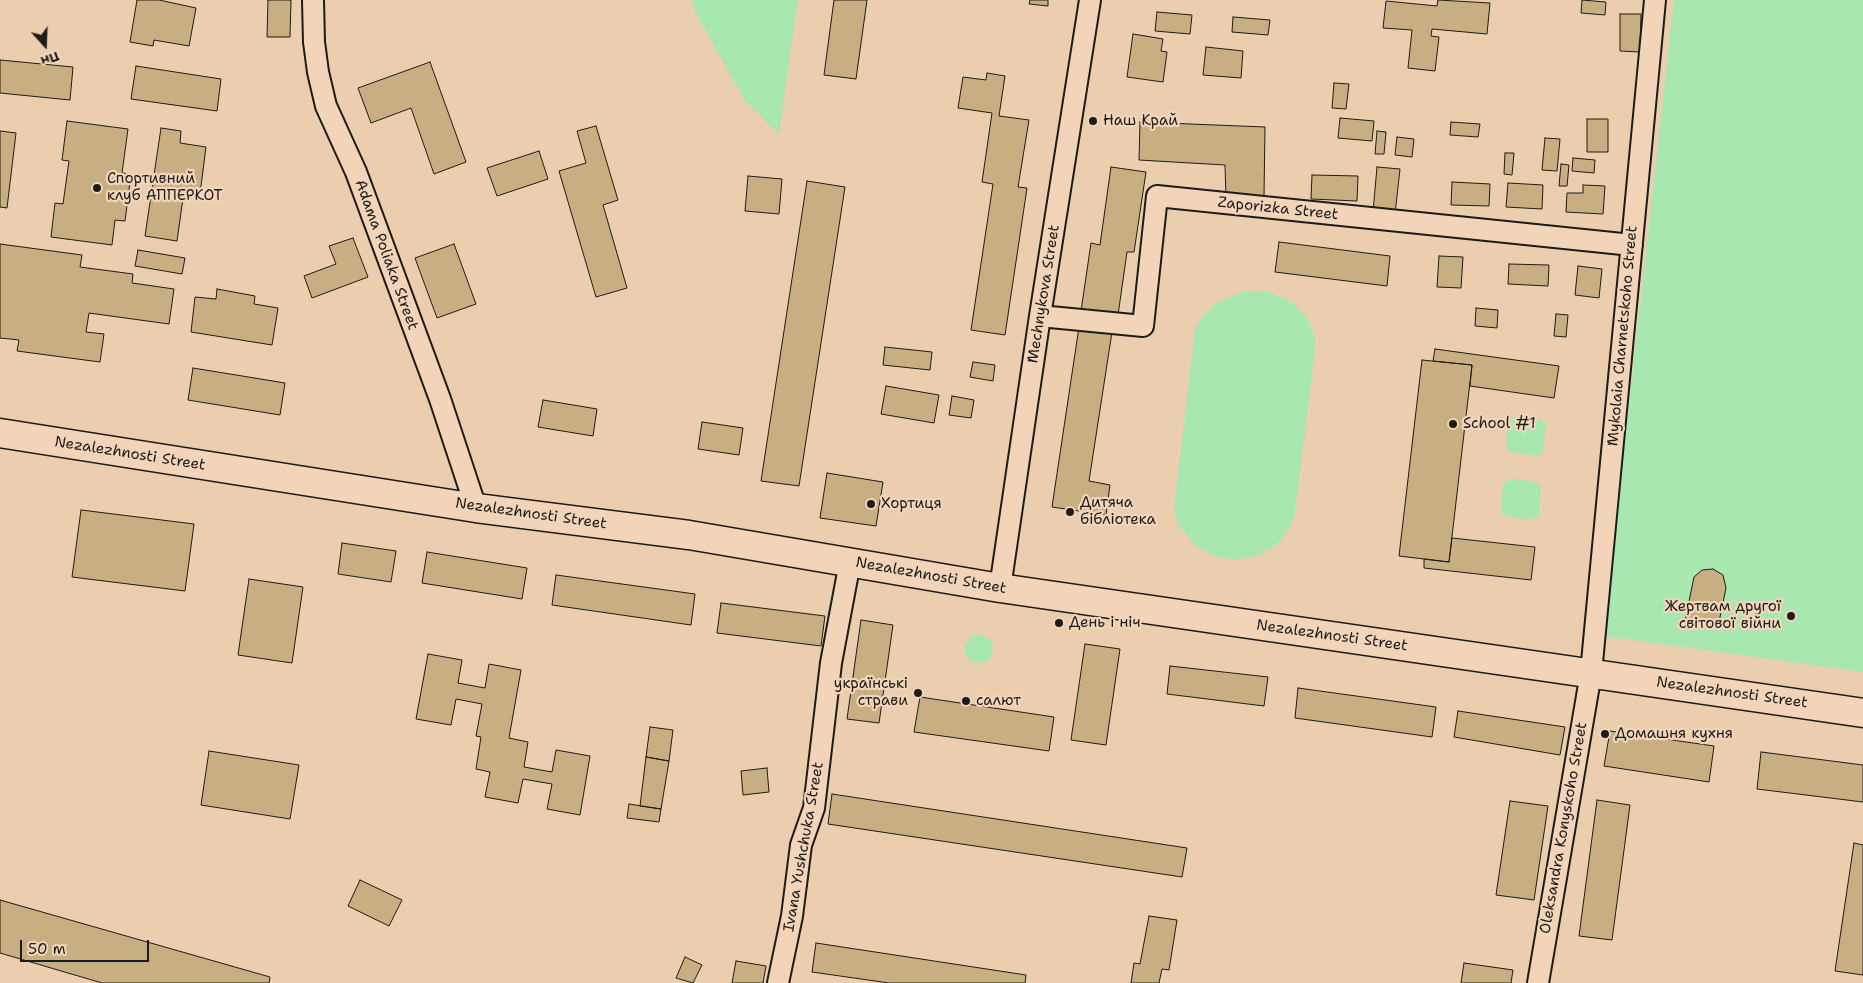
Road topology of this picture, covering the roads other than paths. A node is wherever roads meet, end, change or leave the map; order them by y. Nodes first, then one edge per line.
1 (313, 0) edge
2 (1090, 0) edge
3 (1655, 0) edge
4 (1632, 245) junction
5 (1040, 316) junction
6 (0, 433) edge
7 (476, 508) junction
8 (850, 562) junction
9 (1000, 588) junction
10 (1591, 673) junction
11 (1863, 713) edge
12 (778, 983) edge
13 (1538, 983) edge

1 - 7 street, Adama Poliaka Street
2 - 5 street, Mechnykova Street
3 - 4 street, Mykolaia Charnetskoho Street
4 - 5 street, Zaporizka Street
4 - 10 street, Mykolaia Charnetskoho Street
5 - 9 street, Mechnykova Street
6 - 7 main road, Nezalezhnosti Street
7 - 8 main road, Nezalezhnosti Street
8 - 9 main road, Nezalezhnosti Street
8 - 12 street, Ivana Yushchuka Street
9 - 10 main road, Nezalezhnosti Street
10 - 11 main road, Nezalezhnosti Street
10 - 13 street, Oleksandra Konyskoho Street

